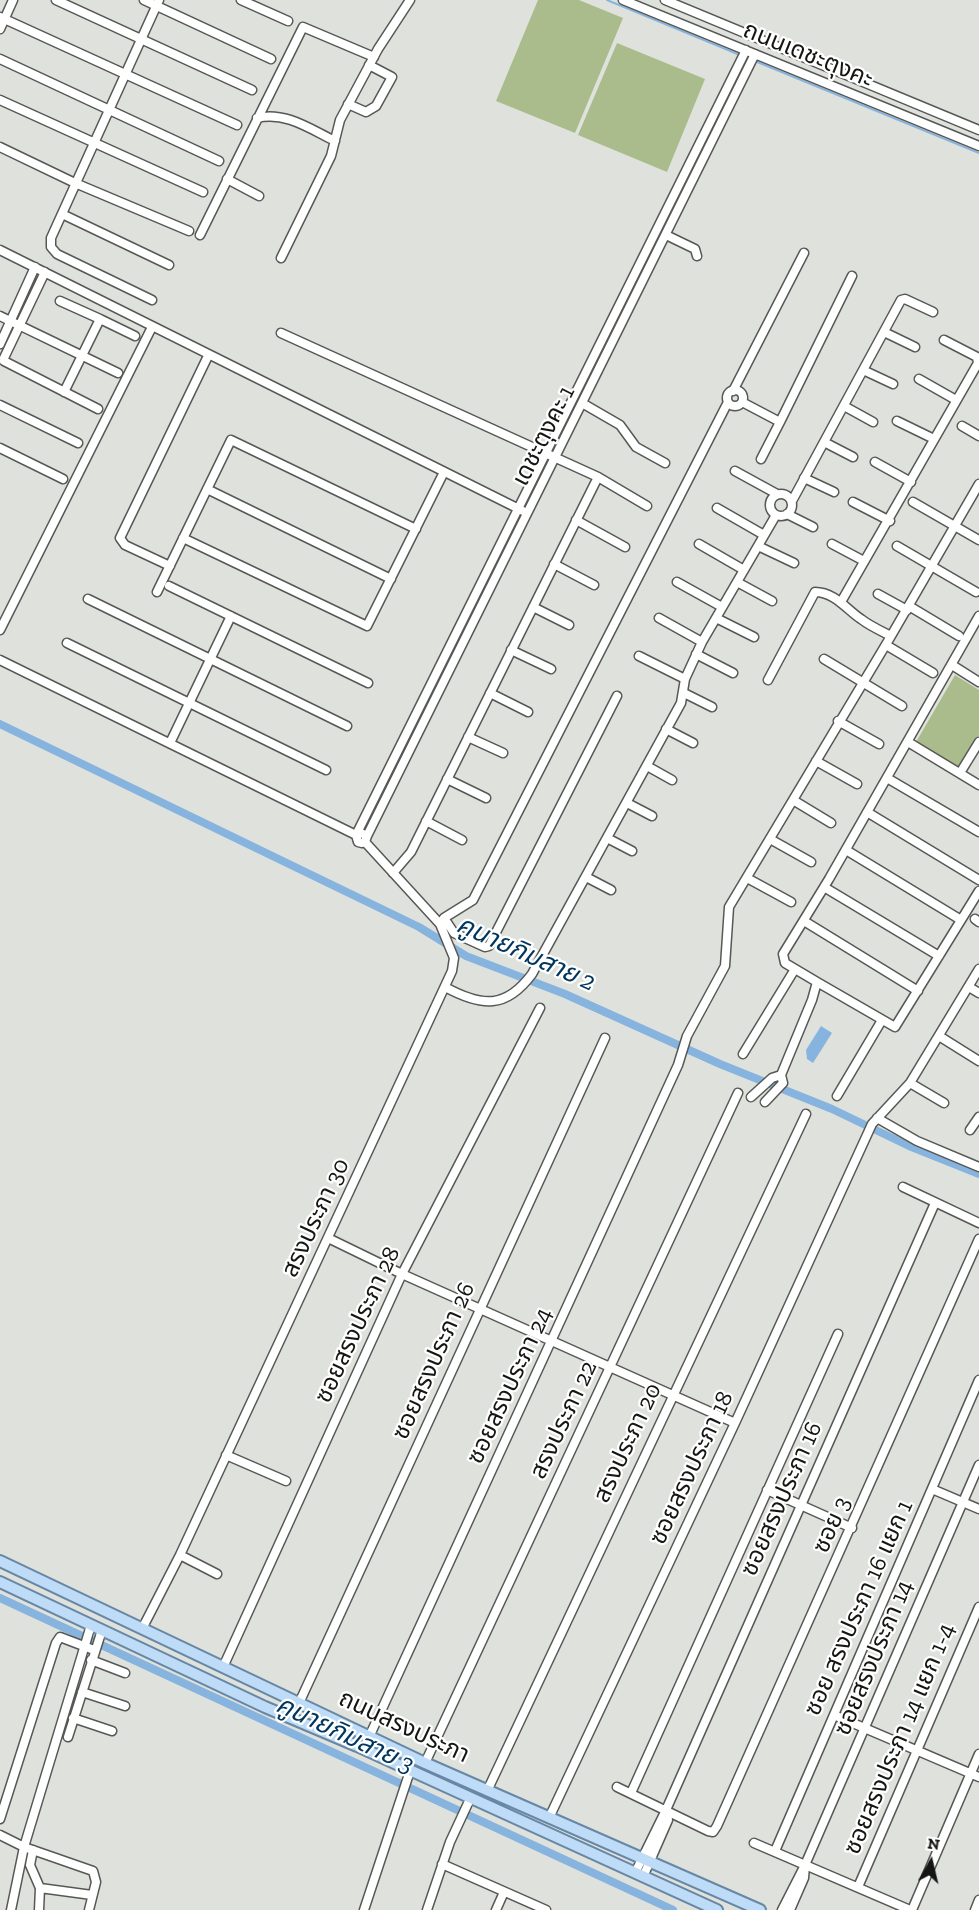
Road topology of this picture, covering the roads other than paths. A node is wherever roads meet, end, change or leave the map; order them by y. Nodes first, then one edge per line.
1 (13, 0) edge
2 (56, 0) edge
3 (144, 0) edge
4 (242, 0) edge
5 (410, 0) edge
6 (623, 0) edge
7 (665, 0) edge
8 (157, 3) edge
9 (2, 18) edge
10 (288, 21) dead end
11 (0, 29) edge
12 (140, 41) junction
13 (749, 56) junction
14 (271, 59) dead end
15 (0, 60) edge
16 (372, 61) junction
17 (125, 74) junction
18 (252, 90) dead end
19 (0, 100) edge
20 (348, 104) junction
21 (109, 108) junction
22 (257, 118) junction
23 (237, 125) dead end
24 (979, 130) edge
25 (335, 141) junction
26 (94, 142) junction
27 (979, 146) edge
28 (0, 147) edge
29 (219, 161) dead end
30 (227, 179) junction
31 (75, 183) junction
32 (203, 192) dead end
33 (259, 196) dead end
34 (62, 214) junction
35 (189, 231) dead end
36 (200, 235) dead end
37 (666, 235) junction
38 (0, 250) edge
39 (804, 254) dead end
40 (697, 256) dead end
41 (280, 258) dead end
42 (169, 265) dead end
43 (35, 267) junction
44 (45, 272) junction
45 (852, 276) dead end
46 (152, 300) dead end
47 (60, 301) dead end
48 (933, 312) dead end
49 (0, 316) edge
50 (100, 319) junction
51 (11, 321) junction
52 (21, 326) junction
53 (152, 327) junction
54 (884, 332) junction
55 (281, 333) dead end
56 (135, 336) dead end
57 (944, 340) dead end
58 (0, 344) edge
59 (915, 347) dead end
60 (82, 355) junction
61 (208, 356) junction
62 (2, 359) edge
63 (863, 370) junction
64 (118, 373) dead end
65 (919, 378) dead end
66 (893, 384) dead end
67 (734, 390) junction
68 (64, 392) junction
69 (956, 400) junction
70 (728, 402) junction
71 (742, 402) junction
72 (582, 403) junction
73 (0, 405) edge
74 (844, 406) junction
75 (98, 409) dead end
76 (897, 421) dead end
77 (780, 422) junction
78 (873, 422) dead end
79 (962, 426) dead end
80 (979, 436) edge
81 (934, 439) junction
82 (824, 442) junction
83 (78, 443) dead end
84 (0, 448) edge
85 (545, 454) junction
86 (853, 457) dead end
87 (555, 458) junction
88 (761, 459) dead end
89 (875, 462) dead end
90 (665, 463) dead end
91 (444, 471) junction
92 (735, 471) dead end
93 (598, 477) junction
94 (804, 478) junction
95 (63, 479) dead end
96 (911, 482) junction
97 (979, 486) edge
98 (207, 489) junction
99 (834, 492) dead end
100 (777, 494) junction
101 (792, 501) junction
102 (853, 502) dead end
103 (913, 502) dead end
104 (647, 506) dead end
105 (717, 508) dead end
106 (523, 510) junction
107 (787, 514) junction
108 (776, 515) junction
109 (576, 520) junction
110 (890, 521) junction
111 (813, 527) dead end
112 (954, 527) junction
113 (416, 529) junction
114 (764, 535) junction
115 (183, 538) junction
116 (979, 540) edge
117 (699, 544) dead end
118 (832, 544) dead end
119 (758, 546) junction
120 (897, 546) dead end
121 (625, 547) dead end
122 (864, 561) junction
123 (794, 563) dead end
124 (554, 564) junction
125 (170, 566) junction
126 (931, 568) junction
127 (744, 570) junction
128 (391, 579) junction
129 (677, 582) dead end
130 (737, 582) junction
131 (594, 585) dead end
132 (169, 586) dead end
133 (157, 591) dead end
134 (976, 592) dead end
135 (878, 594) dead end
136 (88, 599) dead end
137 (772, 601) dead end
138 (841, 602) junction
139 (533, 607) junction
140 (722, 607) junction
141 (908, 608) junction
142 (231, 616) junction
143 (979, 616) edge
144 (659, 618) dead end
145 (716, 618) junction
146 (569, 624) dead end
147 (976, 629) edge
148 (0, 630) edge
149 (891, 636) junction
150 (959, 636) dead end
151 (754, 637) dead end
152 (702, 642) junction
153 (67, 643) dead end
154 (886, 645) junction
155 (511, 650) junction
156 (696, 654) junction
157 (639, 656) dead end
158 (211, 659) junction
159 (824, 659) dead end
160 (0, 660) edge
161 (952, 665) junction
162 (551, 669) dead end
163 (733, 673) dead end
164 (933, 673) dead end
165 (685, 680) junction
166 (768, 680) dead end
167 (863, 682) junction
168 (979, 682) edge
169 (368, 683) dead end
170 (490, 693) junction
171 (684, 693) junction
172 (617, 696) dead end
173 (189, 703) junction
174 (902, 706) dead end
175 (712, 708) dead end
176 (528, 712) dead end
177 (838, 721) junction
178 (348, 726) dead end
179 (666, 729) junction
180 (468, 737) junction
181 (693, 742) dead end
182 (908, 742) junction
183 (979, 742) edge
184 (170, 743) junction
185 (879, 744) dead end
186 (503, 753) dead end
187 (816, 761) junction
188 (646, 766) junction
189 (326, 770) dead end
190 (960, 773) junction
191 (887, 778) junction
192 (447, 779) junction
193 (672, 780) dead end
194 (857, 784) dead end
195 (979, 785) edge
196 (486, 798) dead end
197 (793, 800) junction
198 (627, 802) junction
199 (867, 812) junction
200 (652, 816) dead end
201 (426, 821) junction
202 (831, 823) dead end
203 (979, 832) edge
204 (362, 836) junction
205 (607, 838) junction
206 (770, 839) junction
207 (462, 840) dead end
208 (846, 850) junction
209 (632, 851) dead end
210 (811, 862) dead end
211 (393, 873) junction
212 (586, 877) junction
213 (747, 878) junction
214 (979, 880) edge
215 (824, 887) junction
216 (611, 890) dead end
217 (979, 891) edge
218 (791, 903) dead end
219 (961, 920) junction
220 (442, 921) junction
221 (804, 921) junction
222 (939, 956) junction
223 (795, 969) junction
224 (979, 969) edge
225 (817, 982) junction
226 (446, 987) junction
227 (969, 987) junction
228 (918, 991) junction
229 (979, 993) edge
230 (540, 1008) dead end
231 (882, 1020) junction
232 (939, 1036) junction
233 (605, 1038) dead end
234 (743, 1054) dead end
235 (979, 1061) edge
236 (782, 1079) junction
237 (910, 1083) junction
238 (738, 1093) dead end
239 (754, 1095) dead end
240 (837, 1096) dead end
241 (766, 1100) dead end
242 (944, 1103) dead end
243 (806, 1114) dead end
244 (979, 1117) edge
245 (874, 1121) junction
246 (970, 1130) dead end
247 (979, 1167) edge
248 (903, 1187) dead end
249 (934, 1203) junction
250 (979, 1223) edge
251 (328, 1238) junction
252 (979, 1239) edge
253 (402, 1274) junction
254 (480, 1307) junction
255 (838, 1334) dead end
256 (552, 1341) junction
257 (610, 1368) junction
258 (979, 1380) edge
259 (673, 1393) junction
260 (735, 1423) junction
261 (226, 1455) junction
262 (979, 1465) edge
263 (286, 1481) dead end
264 (932, 1489) junction
265 (767, 1490) junction
266 (963, 1502) junction
267 (801, 1506) junction
268 (979, 1509) edge
269 (852, 1528) junction
270 (180, 1555) junction
271 (0, 1561) edge
272 (217, 1574) dead end
273 (0, 1582) edge
274 (979, 1607) edge
275 (143, 1627) junction
276 (91, 1635) junction
277 (95, 1648) junction
278 (91, 1660) junction
279 (224, 1665) junction
280 (125, 1673) dead end
281 (82, 1692) junction
282 (300, 1701) junction
283 (125, 1706) dead end
284 (834, 1714) junction
285 (73, 1718) junction
286 (865, 1729) junction
287 (112, 1731) dead end
288 (370, 1735) junction
289 (68, 1737) dead end
290 (916, 1750) junction
291 (979, 1754) edge
292 (425, 1763) junction
293 (408, 1776) junction
294 (975, 1776) edge
295 (617, 1787) dead end
296 (488, 1790) junction
297 (631, 1793) junction
298 (468, 1803) junction
299 (666, 1810) junction
300 (549, 1818) junction
301 (0, 1820) edge
302 (0, 1835) edge
303 (754, 1843) dead end
304 (24, 1847) junction
305 (33, 1850) junction
306 (775, 1851) junction
307 (646, 1859) junction
308 (442, 1864) junction
309 (805, 1866) junction
310 (639, 1875) junction
311 (858, 1887) junction
312 (40, 1888) junction
313 (504, 1892) junction
314 (92, 1895) junction
315 (979, 1899) edge
316 (11, 1910) edge
317 (39, 1910) edge
318 (89, 1910) edge
319 (366, 1910) edge
320 (428, 1910) edge
321 (496, 1910) edge
322 (546, 1910) edge
323 (717, 1910) edge
324 (760, 1910) edge
325 (782, 1910) edge
326 (790, 1910) edge
327 (911, 1910) edge
328 (975, 1910) edge

1 - 9 street
2 - 12 street
3 - 8 street
4 - 10 street
5 - 16 street
6 - 13 street, ถนนเดชะตุงคะ
7 - 24 street, ถนนเดชะตุงคะ
8 - 12 street
8 - 14 street
9 - 11 street
9 - 17 street
12 - 17 street
12 - 18 street
13 - 27 street, ถนนเดชะตุงคะ
13 - 37 street, เดชะตุงคะ 1
13 - 85 street, เดชะตุงคะ 1
15 - 21 street
16 - 20 street
16 - 20 street
16 - 22 street
17 - 21 street
17 - 23 street
19 - 26 street
20 - 25 street
21 - 26 street
21 - 29 street
22 - 25 street
22 - 30 street
25 - 41 street
26 - 31 street
26 - 32 street
28 - 31 street
30 - 33 street
30 - 36 street
31 - 34 street
31 - 35 street
34 - 42 street
34 - 46 street
37 - 40 street
37 - 72 street, เดชะตุงคะ 1
38 - 43 street
39 - 67 street
43 - 44 street
43 - 51 street
44 - 52 street
44 - 53 street
45 - 77 street
47 - 50 street
48 - 54 street
49 - 51 street
50 - 56 street
50 - 60 street
51 - 52 street
51 - 58 street
52 - 60 street
52 - 62 street
53 - 61 street
53 - 148 street
54 - 59 street
54 - 63 street
55 - 85 street
57 - 69 street
60 - 64 street
60 - 68 street
61 - 91 street
61 - 125 street
62 - 68 street
63 - 66 street
63 - 74 street
65 - 69 street
67 - 70 street
67 - 71 street
68 - 75 street
69 - 81 street
70 - 71 street
70 - 220 street
71 - 77 street
72 - 87 street, เดชะตุงคะ 1
72 - 90 street
73 - 83 street
74 - 78 street
74 - 82 street
76 - 81 street
77 - 88 street
79 - 80 street
81 - 96 street
82 - 86 street
82 - 94 street
84 - 95 street
85 - 87 street
85 - 106 street, เดชะตุงคะ 1
87 - 93 street
87 - 106 street, เดชะตุงคะ 1
89 - 96 street
91 - 106 street
91 - 113 street
92 - 100 street
93 - 104 street
93 - 109 street
94 - 99 street
94 - 101 street
96 - 110 street
97 - 112 street, ซอยสรงประภา 24
98 - 113 street
98 - 115 street
98 - 128 street
100 - 101 street
100 - 108 street
101 - 107 street
102 - 110 street
103 - 112 street
105 - 114 street
106 - 204 street, เดชะตุงคะ 1
107 - 108 street
107 - 111 street
108 - 114 street
109 - 121 street
109 - 124 street
110 - 122 street
112 - 116 street
112 - 126 street, ซอยสรงประภา 24
113 - 128 street
114 - 119 street
115 - 125 street
115 - 128 street
117 - 127 street
118 - 122 street
119 - 123 street
119 - 127 street
120 - 126 street
122 - 138 street
124 - 131 street
124 - 139 street
125 - 133 street
126 - 134 street
126 - 141 street, ซอยสรงประภา 24
127 - 130 street
129 - 140 street
130 - 137 street
130 - 140 street
132 - 142 street
135 - 141 street
136 - 158 street
138 - 149 street
138 - 166 street
139 - 146 street
139 - 155 street
140 - 145 street
141 - 149 street, ซอยสรงประภา 24
141 - 150 street
142 - 158 street
142 - 169 street
143 - 147 street
144 - 152 street
145 - 151 street
145 - 152 street
147 - 161 street
149 - 154 street, ซอยสรงประภา 24
152 - 156 street
153 - 173 street
154 - 164 street
154 - 167 street, ซอยสรงประภา 24
155 - 162 street
155 - 170 street
156 - 163 street
156 - 165 street
157 - 165 street
158 - 173 street
158 - 178 street
159 - 167 street
160 - 184 street
161 - 168 street
161 - 182 street
165 - 171 street
167 - 174 street
167 - 177 street, ซอยสรงประภา 24
170 - 176 street
170 - 180 street
171 - 175 street
171 - 179 street
172 - 220 street
173 - 184 street
173 - 189 street
177 - 185 street
177 - 187 street, ซอยสรงประภา 24
179 - 181 street
179 - 188 street
180 - 186 street
180 - 192 street
182 - 190 street
182 - 191 street
183 - 190 street
184 - 204 street
187 - 194 street
187 - 197 street, ซอยสรงประภา 24
188 - 193 street
188 - 198 street
190 - 195 street
191 - 199 street
191 - 203 street
192 - 196 street
192 - 201 street
197 - 202 street
197 - 206 street, ซอยสรงประภา 24
198 - 200 street
198 - 205 street
199 - 208 street
199 - 214 street
201 - 207 street
201 - 211 street
204 - 211 street, สรงประภา 30
205 - 209 street
205 - 212 street
206 - 210 street
206 - 213 street, ซอยสรงประภา 24
208 - 215 street
208 - 219 street
211 - 220 street, สรงประภา 30
212 - 216 street
212 - 226 street
213 - 218 street
213 - 256 street, ซอยสรงประภา 24
215 - 221 street
215 - 222 street
217 - 219 street
219 - 222 street
220 - 226 street, สรงประภา 30
221 - 223 street
221 - 228 street
222 - 228 street
223 - 225 street
223 - 234 street
224 - 227 street, ซอยสรงประภา 18
225 - 231 street
225 - 236 street
226 - 251 street, สรงประภา 30
227 - 229 street
227 - 232 street, ซอยสรงประภา 18
228 - 231 street
230 - 253 street, ซอยสรงประภา 28
231 - 240 street
232 - 235 street
232 - 237 street, ซอยสรงประภา 18
233 - 254 street, ซอยสรงประภา 26
236 - 239 street
236 - 241 street
237 - 242 street
237 - 245 street, ซอยสรงประภา 18
238 - 257 street, สรงประภา 22
243 - 259 street, สรงประภา 20
244 - 246 street
245 - 247 street
245 - 260 street, ซอยสรงประภา 18
248 - 249 street
249 - 250 street
249 - 267 street, ซอยสรงประภา 16
251 - 253 street
251 - 261 street, สรงประภา 30
252 - 269 street, ซอย 3
253 - 254 street
253 - 279 street, ซอยสรงประภา 28
254 - 256 street
254 - 282 street, ซอยสรงประภา 26
255 - 265 street
256 - 257 street
256 - 288 street, ซอยสรงประภา 24
257 - 259 street
257 - 292 street, สรงประภา 22
258 - 264 street, ซอย สรงประภา 16 แยก 1
259 - 260 street
259 - 296 street, สรงประภา 20
260 - 300 street, ซอยสรงประภา 18
261 - 263 street
261 - 270 street, สรงประภา 30
262 - 266 street, ซอยสรงประภา 14
264 - 266 street
264 - 284 street, ซอย สรงประภา 16 แยก 1
265 - 267 street
265 - 297 street
266 - 268 street
266 - 286 street, ซอยสรงประภา 14
267 - 269 street
267 - 299 street, ซอยสรงประภา 16
269 - 299 street, ซอย 3
270 - 272 street
270 - 275 street, สรงประภา 30
271 - 275 main road, ถนนสรงประภา
273 - 276 main road, ถนนสรงประภา
274 - 290 street, ซอยสรงประภา 14 แยก 1-4
275 - 279 main road, ถนนสรงประภา
276 - 277 street
276 - 277 street
276 - 293 main road, ถนนสรงประภา
276 - 301 street
276 - 304 street
277 - 278 street
278 - 280 street
278 - 281 street
279 - 282 main road, ถนนสรงประภา
281 - 283 street
281 - 285 street
282 - 288 main road, ถนนสรงประภา
284 - 286 street
284 - 306 street, ซอย สรงประภา 16 แยก 1
285 - 287 street
285 - 289 street
286 - 290 street
286 - 309 street, ซอยสรงประภา 14
288 - 292 main road, ถนนสรงประภา
290 - 294 street
290 - 311 street, ซอยสรงประภา 14 แยก 1-4
291 - 294 street
292 - 296 main road, ถนนสรงประภา
293 - 298 main road, ถนนสรงประภา
293 - 319 street
294 - 327 street
295 - 297 street
296 - 300 main road, ถนนสรงประภา
297 - 299 street
298 - 308 street
298 - 310 main road, ถนนสรงประภา
299 - 307 street, ซอยสรงประภา 16
300 - 307 main road, ถนนสรงประภา
302 - 304 street
303 - 306 street
304 - 305 street
304 - 316 street
305 - 312 street
305 - 314 street
306 - 309 street
307 - 310 street, ซอยสรงประภา 16
307 - 324 main road, ถนนสรงประภา
308 - 313 street
308 - 320 street
309 - 311 street
309 - 325 street
309 - 326 street
310 - 323 main road, ถนนสรงประภา
311 - 327 street
312 - 314 street
312 - 317 street
313 - 321 street
313 - 322 street
314 - 318 street
315 - 328 street

